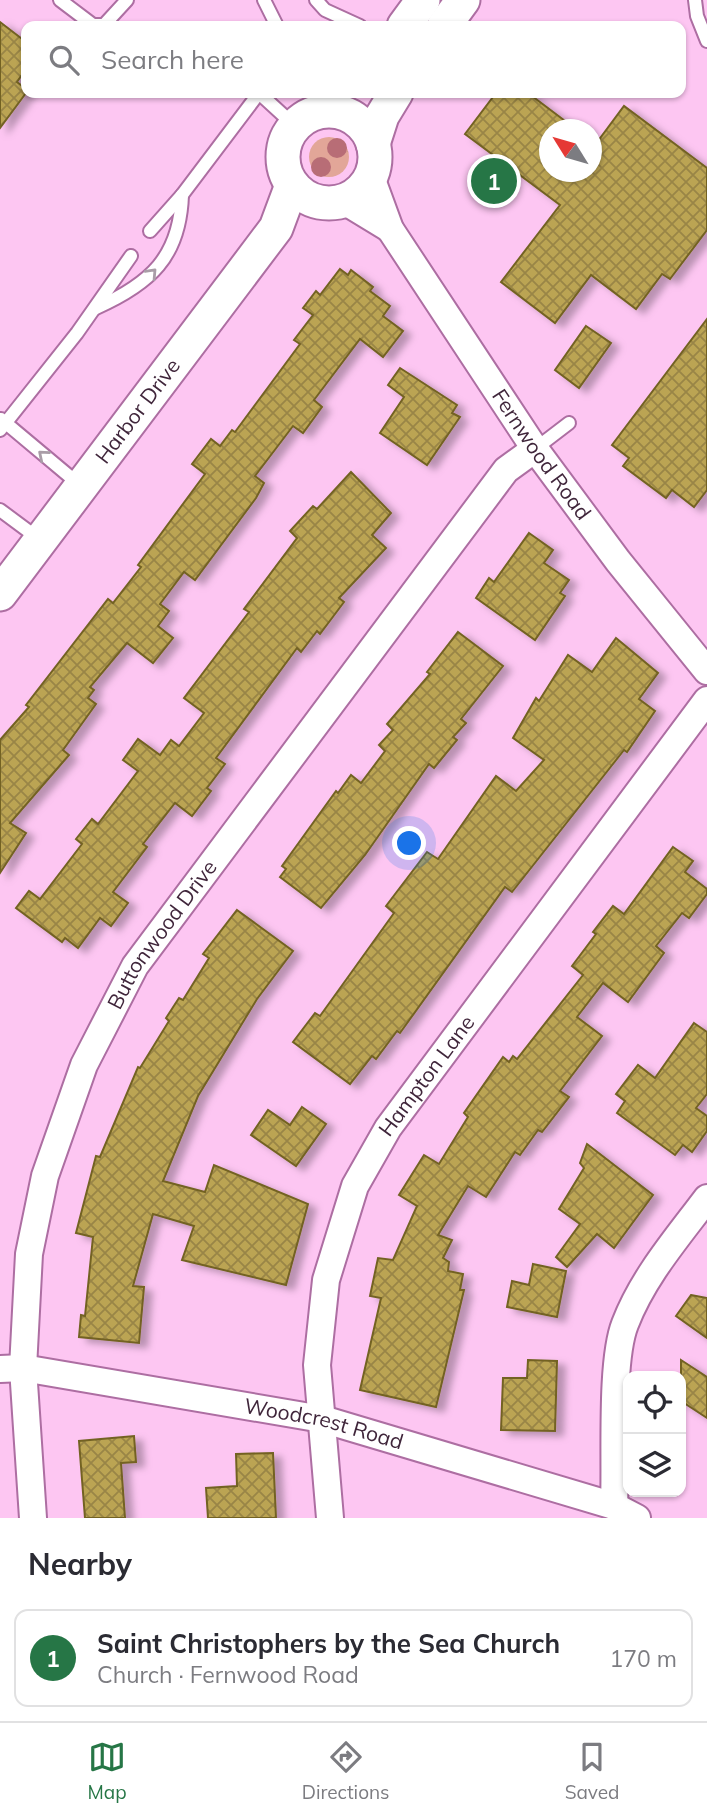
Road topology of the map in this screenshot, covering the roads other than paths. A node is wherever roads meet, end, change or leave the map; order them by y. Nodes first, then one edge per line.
1 (60, 0) edge
2 (127, 0) edge
3 (264, 0) edge
4 (316, 0) edge
5 (423, 0) edge
6 (695, 0) edge
7 (88, 21) edge
8 (108, 21) edge
9 (274, 21) edge
10 (349, 21) edge
11 (408, 21) edge
12 (707, 41) edge
13 (255, 98) edge
14 (264, 98) edge
15 (393, 98) edge
16 (346, 102) edge
17 (295, 126) junction
18 (373, 144) junction
19 (371, 177) junction
20 (182, 195) junction
21 (318, 196) junction
22 (390, 229) junction
23 (150, 231) dead end
24 (131, 256) dead end
25 (95, 308) junction
26 (569, 423) dead end
27 (2, 424) edge
28 (535, 449) junction
29 (81, 487) junction
30 (0, 510) edge
31 (41, 541) junction
32 (0, 594) edge
33 (707, 671) edge
34 (707, 700) edge
35 (707, 1198) edge
36 (12, 1369) edge
37 (322, 1419) junction
38 (626, 1512) edge
39 (33, 1518) edge
40 (330, 1518) edge

1 - 7 lane
2 - 8 lane
3 - 9 lane
4 - 10 lane
5 - 11 street
6 - 12 lane
13 - 20 lane
14 - 17 lane
15 - 18 street
16 - 17 street
16 - 18 street
17 - 21 street
18 - 19 street
19 - 21 street
19 - 22 street, Fernwood Road
20 - 23 lane
25 -> 20 lane
21 - 22 street, Fernwood Road
21 - 29 street, Harbor Drive
22 - 28 street, Fernwood Road
24 - 25 lane
25 - 27 lane
26 - 28 lane
29 -> 27 lane
28 - 33 street, Fernwood Road
28 - 36 street, Buttonwood Drive
29 - 31 street, Harbor Drive
30 - 31 lane
31 - 32 street, Harbor Drive
34 - 37 street, Hampton Lane
35 - 38 street
36 - 37 street, Woodcrest Road
36 - 39 street, Buttonwood Drive
37 - 38 street, Woodcrest Road
37 - 40 street, Hampton Lane

